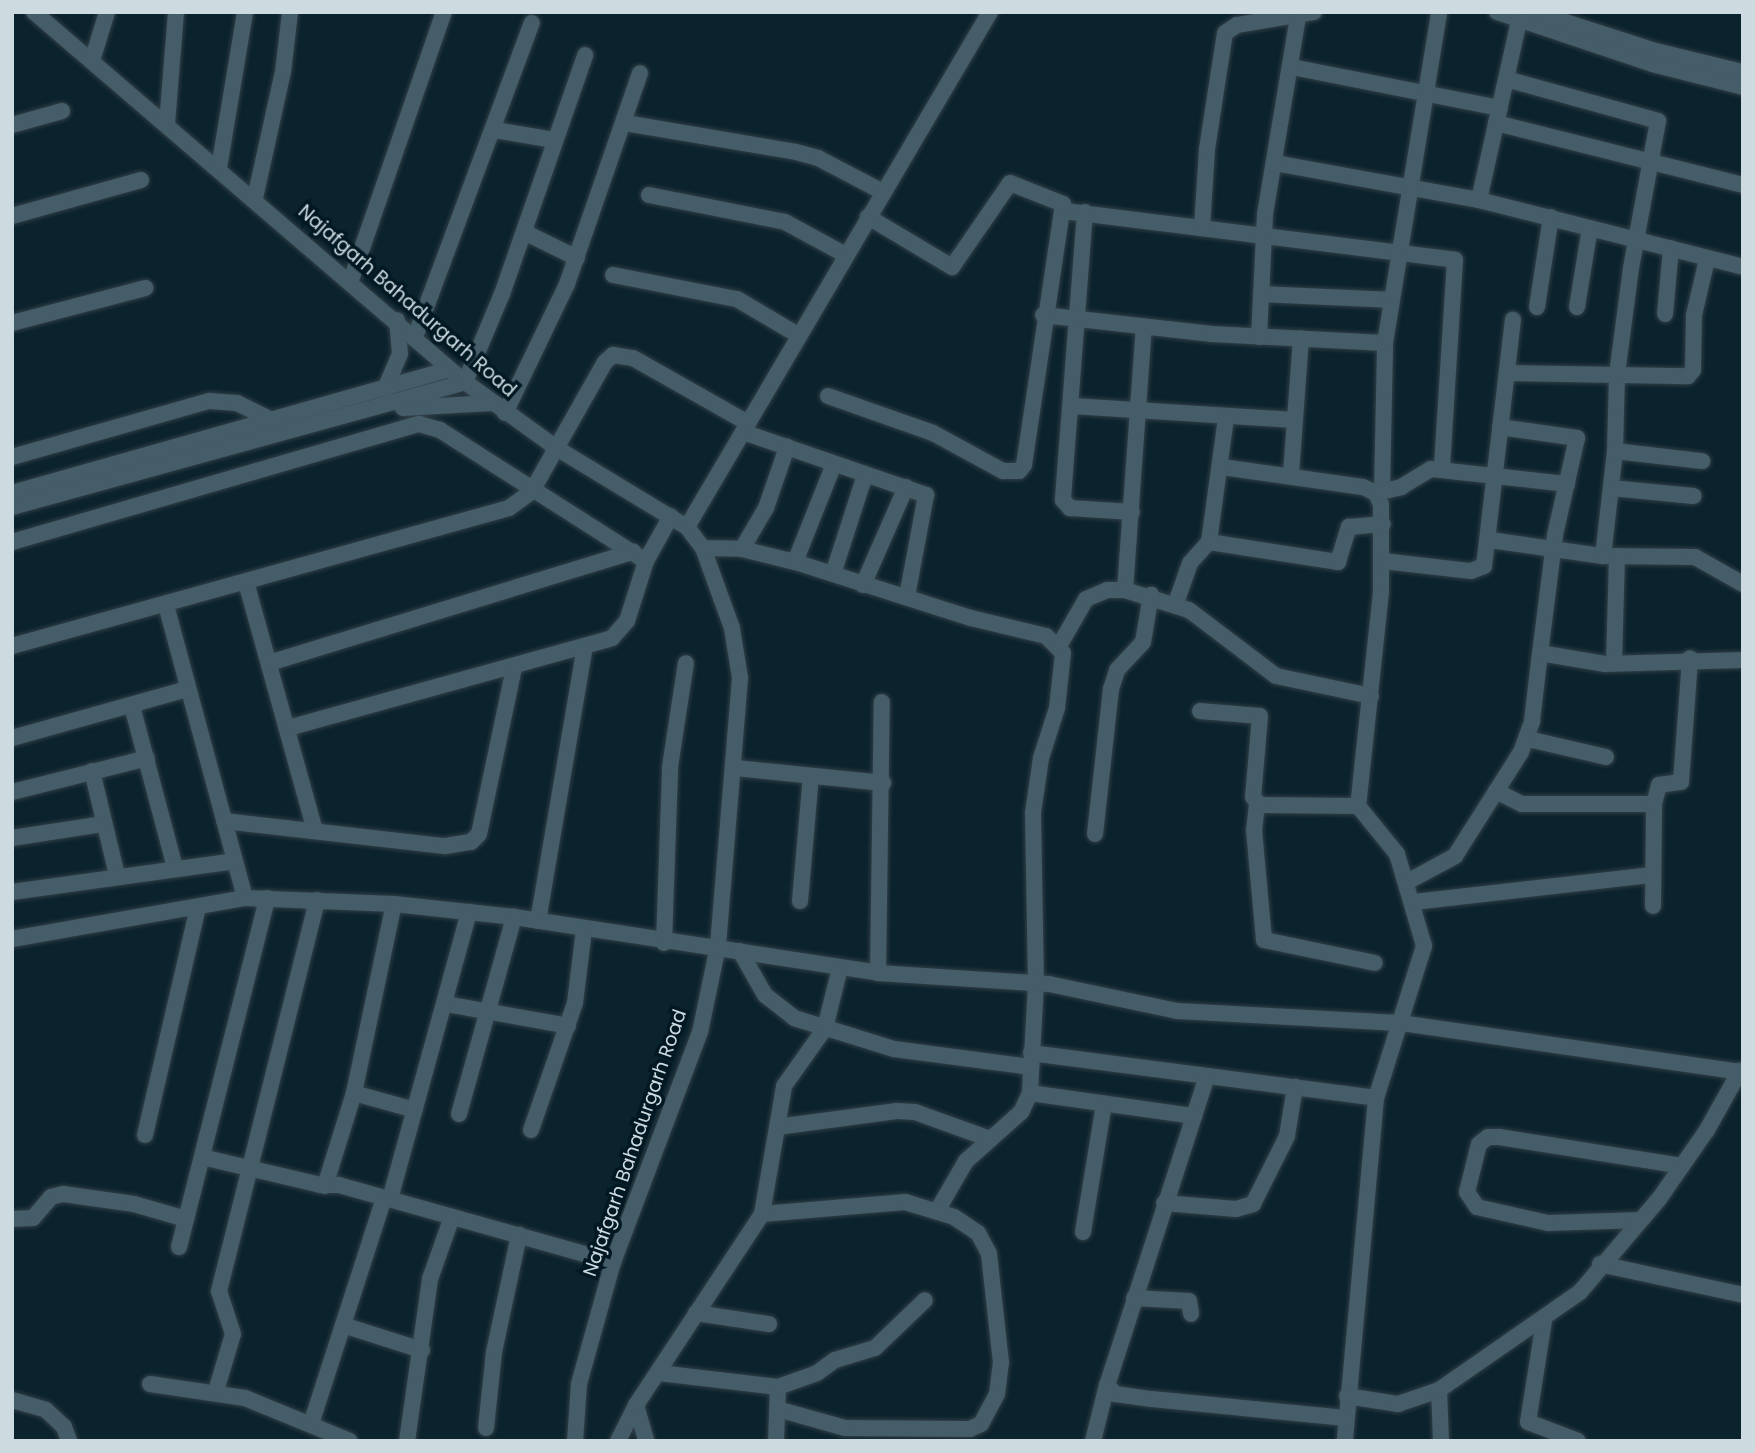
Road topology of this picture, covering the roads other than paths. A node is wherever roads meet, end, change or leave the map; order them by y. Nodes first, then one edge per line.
1 (34, 12) edge
2 (107, 12) edge
3 (176, 12) edge
4 (245, 12) edge
5 (290, 12) edge
6 (444, 12) edge
7 (990, 12) edge
8 (1439, 12) edge
9 (1497, 12) edge
10 (1535, 12) edge
11 (1306, 14) edge
12 (1519, 21) junction
13 (532, 23) dead end
14 (585, 55) dead end
15 (92, 61) junction
16 (1292, 67) junction
17 (1743, 72) edge
18 (640, 73) dead end
19 (1506, 79) junction
20 (1743, 87) edge
21 (1423, 92) junction
22 (62, 111) dead end
23 (1498, 116) junction
24 (625, 122) junction
25 (167, 124) junction
26 (12, 125) edge
27 (495, 130) junction
28 (554, 140) junction
29 (1650, 160) junction
30 (1275, 163) junction
31 (219, 168) junction
32 (141, 180) dead end
33 (1743, 184) edge
34 (1407, 186) junction
35 (883, 192) junction
36 (649, 195) dead end
37 (255, 198) junction
38 (1479, 200) junction
39 (1064, 211) junction
40 (1086, 212) junction
41 (12, 216) edge
42 (1551, 217) junction
43 (868, 218) junction
44 (1202, 227) junction
45 (1590, 228) junction
46 (524, 232) junction
47 (1263, 238) junction
48 (1636, 240) junction
49 (1671, 248) junction
50 (1398, 251) junction
51 (844, 254) junction
52 (577, 258) junction
53 (1707, 259) junction
54 (1743, 267) edge
55 (613, 275) dead end
56 (351, 283) junction
57 (145, 288) dead end
58 (1262, 294) junction
59 (1392, 300) junction
60 (1537, 307) dead end
61 (1577, 307) dead end
62 (1665, 314) dead end
63 (1043, 315) junction
64 (1076, 319) junction
65 (397, 320) junction
66 (1513, 320) dead end
67 (12, 323) edge
68 (1144, 328) junction
69 (798, 335) junction
70 (415, 337) junction
71 (1259, 337) junction
72 (1301, 338) junction
73 (1385, 343) junction
74 (449, 369) junction
75 (1508, 373) junction
76 (1617, 375) junction
77 (465, 382) junction
78 (385, 389) junction
79 (828, 396) dead end
80 (1072, 405) junction
81 (376, 408) junction
82 (498, 408) junction
83 (1139, 412) junction
84 (1226, 418) junction
85 (272, 420) junction
86 (1295, 420) junction
87 (745, 427) junction
88 (1500, 427) junction
89 (787, 447) junction
90 (558, 449) junction
91 (1615, 452) junction
92 (12, 457) edge
93 (1702, 461) dead end
94 (834, 464) junction
95 (1222, 467) junction
96 (1442, 469) junction
97 (1493, 473) junction
98 (1291, 474) junction
99 (865, 475) junction
100 (1567, 484) junction
101 (906, 487) junction
102 (1611, 488) junction
103 (532, 491) junction
104 (1379, 492) junction
105 (12, 493) edge
106 (1694, 496) dead end
107 (12, 507) edge
108 (1132, 512) junction
109 (671, 516) junction
110 (1383, 524) junction
111 (687, 527) junction
112 (1490, 540) junction
113 (12, 542) edge
114 (1209, 542) junction
115 (703, 548) junction
116 (742, 549) junction
117 (1554, 551) junction
118 (1610, 556) junction
119 (639, 557) junction
120 (1383, 561) junction
121 (795, 562) junction
122 (833, 574) junction
123 (246, 582) junction
124 (863, 584) junction
125 (1743, 584) edge
126 (1125, 590) junction
127 (1151, 596) junction
128 (907, 597) junction
129 (1176, 603) junction
130 (166, 605) junction
131 (12, 646) edge
132 (1059, 646) junction
133 (584, 647) junction
134 (1540, 653) junction
135 (1690, 658) junction
136 (1743, 660) edge
137 (269, 663) junction
138 (686, 663) dead end
139 (1614, 663) junction
140 (514, 668) junction
141 (187, 689) junction
142 (1371, 696) junction
143 (882, 702) dead end
144 (132, 706) junction
145 (1200, 711) dead end
146 (288, 728) junction
147 (12, 738) edge
148 (1528, 739) junction
149 (1606, 757) dead end
150 (147, 758) junction
151 (736, 768) junction
152 (92, 771) junction
153 (811, 776) junction
154 (883, 783) junction
155 (1496, 791) junction
156 (12, 792) edge
157 (1257, 803) junction
158 (1654, 804) junction
159 (1358, 806) junction
160 (224, 821) junction
161 (104, 824) junction
162 (315, 830) junction
163 (1096, 834) dead end
164 (12, 838) edge
165 (234, 861) junction
166 (175, 868) junction
167 (1652, 875) junction
168 (117, 876) junction
169 (1407, 882) junction
170 (12, 892) edge
171 (245, 898) junction
172 (267, 898) junction
173 (317, 900) junction
174 (800, 901) dead end
175 (1414, 902) junction
176 (394, 904) junction
177 (1653, 906) dead end
178 (198, 907) junction
179 (469, 912) junction
180 (514, 917) junction
181 (538, 921) junction
182 (584, 930) junction
183 (12, 939) edge
184 (664, 943) junction
185 (718, 946) junction
186 (740, 951) junction
187 (1375, 963) dead end
188 (840, 968) junction
189 (878, 973) junction
190 (1036, 984) junction
191 (446, 1004) junction
192 (488, 1012) junction
193 (1401, 1023) junction
194 (569, 1026) junction
195 (825, 1028) junction
196 (1031, 1060) junction
197 (1741, 1071) edge
198 (1207, 1076) junction
199 (1295, 1087) junction
200 (354, 1093) junction
201 (1030, 1093) junction
202 (1376, 1098) junction
203 (1104, 1104) junction
204 (415, 1111) junction
205 (459, 1114) dead end
206 (1194, 1116) junction
207 (777, 1127) junction
208 (531, 1130) dead end
209 (145, 1135) dead end
210 (990, 1139) junction
211 (202, 1157) junction
212 (1682, 1167) junction
213 (253, 1168) junction
214 (325, 1186) junction
215 (387, 1198) junction
216 (1164, 1203) junction
217 (937, 1212) junction
218 (762, 1214) junction
219 (452, 1217) junction
220 (12, 1219) edge
221 (186, 1219) junction
222 (1641, 1220) junction
223 (1083, 1232) dead end
224 (519, 1235) junction
225 (179, 1247) dead end
226 (613, 1262) junction
227 (1600, 1264) junction
228 (1743, 1295) edge
229 (1134, 1298) junction
230 (925, 1300) dead end
231 (696, 1313) junction
232 (1191, 1314) dead end
233 (1544, 1321) junction
234 (769, 1324) dead end
235 (343, 1325) junction
236 (422, 1350) junction
237 (659, 1373) junction
238 (150, 1384) dead end
239 (1107, 1385) junction
240 (778, 1387) junction
241 (1439, 1390) junction
242 (216, 1391) junction
243 (1347, 1396) junction
244 (12, 1400) edge
245 (636, 1405) junction
246 (780, 1410) junction
247 (1345, 1418) junction
248 (311, 1423) junction
249 (486, 1428) dead end
250 (69, 1441) edge
251 (350, 1441) edge
252 (407, 1441) edge
253 (575, 1441) edge
254 (618, 1441) edge
255 (646, 1441) edge
256 (776, 1441) edge
257 (1093, 1441) edge
258 (1345, 1441) edge
259 (1441, 1441) edge
260 (1578, 1441) edge

1 - 15 street, Najafgarh Bahadurgarh Road
2 - 15 street
3 - 25 street
4 - 31 street
5 - 37 street
6 - 56 street
7 - 35 street
8 - 21 street
9 - 12 street
10 - 17 street
11 - 16 street
11 - 44 street
12 - 19 street
12 - 20 street
13 - 27 street
14 - 28 street
15 - 25 street, Najafgarh Bahadurgarh Road
16 - 21 street
16 - 30 street
18 - 24 street
19 - 23 street
19 - 29 street
21 - 23 street
21 - 34 street
22 - 26 street
23 - 29 street
23 - 38 street
24 - 35 street
24 - 52 street
25 - 31 street, Najafgarh Bahadurgarh Road
27 - 28 street
27 - 70 street
28 - 46 street
29 - 33 street
29 - 48 street
30 - 34 street
30 - 47 street
31 - 37 street, Najafgarh Bahadurgarh Road
32 - 41 street
34 - 38 street
34 - 50 street
35 - 43 street
36 - 51 street
37 - 56 street, Najafgarh Bahadurgarh Road
38 - 42 street
39 - 40 street
39 - 43 street
39 - 63 street
40 - 44 street
40 - 64 street
42 - 45 street
42 - 60 street
43 - 51 street
44 - 47 street
45 - 48 street
45 - 61 street
46 - 52 street
46 - 77 street
47 - 50 street
47 - 58 street
48 - 49 street
48 - 76 street
49 - 53 street
49 - 62 street
50 - 59 street
50 - 96 street
51 - 69 street
52 - 82 street
53 - 54 street
53 - 76 street
55 - 69 street
56 - 65 street, Najafgarh Bahadurgarh Road
57 - 67 street
58 - 59 street
58 - 71 street
59 - 73 street
63 - 64 street
63 - 79 street
64 - 68 street
64 - 80 street
65 - 70 street, Najafgarh Bahadurgarh Road
65 - 78 street
66 - 75 street
68 - 71 street
68 - 83 street
69 - 87 street
70 - 74 street, Najafgarh Bahadurgarh Road
71 - 72 street
72 - 73 street
72 - 86 street
73 - 104 street
74 - 77 street, Najafgarh Bahadurgarh Road
74 - 78 street
75 - 76 street
75 - 88 street
76 - 91 street
77 - 81 street
77 - 82 street, Najafgarh Bahadurgarh Road
78 - 85 street
80 - 83 street
80 - 108 street
81 - 82 street
81 - 107 street
82 - 90 street, Najafgarh Bahadurgarh Road
83 - 84 street
83 - 108 street
84 - 86 street
84 - 95 street
85 - 92 street
85 - 105 street
86 - 98 street
87 - 89 street
87 - 90 street
87 - 111 street
88 - 97 street
88 - 100 street
89 - 94 street
89 - 116 street
90 - 103 street
90 - 109 street, Najafgarh Bahadurgarh Road
91 - 93 street
91 - 102 street
94 - 99 street
94 - 121 street
95 - 98 street
95 - 114 street
96 - 97 street
96 - 104 street
97 - 100 street
97 - 112 street
98 - 104 street
99 - 101 street
99 - 122 street
100 - 117 street
101 - 124 street
101 - 128 street
102 - 106 street
102 - 118 street
103 - 113 street
103 - 119 street
103 - 123 street
104 - 110 street
108 - 126 street
109 - 111 street, Najafgarh Bahadurgarh Road
109 - 119 street
110 - 114 street
110 - 120 street
111 - 115 street, Najafgarh Bahadurgarh Road
112 - 117 street
112 - 120 street
114 - 129 street
115 - 116 street
115 - 151 street, Najafgarh Bahadurgarh Road
116 - 121 street
117 - 118 street
117 - 134 street
118 - 125 street
118 - 139 street
119 - 133 street
119 - 137 street
120 - 142 street
121 - 122 street
122 - 124 street
123 - 130 street
123 - 137 street
124 - 128 street
126 - 127 street
126 - 132 street
127 - 129 street
127 - 163 street
128 - 132 street
129 - 142 street
130 - 131 street
130 - 141 street
132 - 190 street
133 - 140 street
133 - 181 street
134 - 139 street
134 - 148 street
135 - 136 street
135 - 139 street
135 - 158 street
137 - 146 street
138 - 184 street
140 - 146 street
140 - 162 street
141 - 144 street
141 - 160 street
142 - 159 street
143 - 154 street
144 - 147 street
144 - 150 street
145 - 157 street
146 - 162 street
148 - 149 street
148 - 155 street
150 - 152 street
150 - 166 street
151 - 153 street
151 - 185 street, Najafgarh Bahadurgarh Road
152 - 156 street
152 - 161 street
153 - 154 street
153 - 174 street
154 - 189 street
155 - 158 street
155 - 169 street
157 - 159 street
157 - 187 street
158 - 167 street
159 - 169 street
160 - 162 street
160 - 165 street
161 - 164 street
161 - 168 street
165 - 166 street
165 - 171 street
166 - 168 street
167 - 175 street
167 - 177 street
168 - 170 street
169 - 175 street
171 - 172 street
171 - 178 street
172 - 173 street
172 - 211 street
173 - 176 street
173 - 213 street
175 - 193 street
176 - 179 street
176 - 200 street
178 - 183 street
178 - 209 street
179 - 180 street
179 - 191 street
180 - 181 street
180 - 192 street
181 - 182 street
182 - 184 street
182 - 194 street
184 - 185 street
185 - 186 street
185 - 226 street, Najafgarh Bahadurgarh Road
186 - 188 street
186 - 195 street
188 - 189 street
188 - 195 street
189 - 190 street
190 - 193 street
190 - 196 street
191 - 192 street
191 - 204 street
192 - 194 street
192 - 205 street
193 - 197 street
193 - 202 street
194 - 208 street
195 - 196 street
195 - 207 street
196 - 198 street
196 - 201 street
197 - 212 street
198 - 199 street
198 - 206 street
199 - 202 street
199 - 216 street
200 - 204 street
200 - 214 street
201 - 203 street
201 - 210 street
202 - 243 street
203 - 206 street
203 - 223 street
204 - 215 street
206 - 216 street
207 - 210 street
207 - 218 street
210 - 217 street
211 - 213 street
211 - 221 street
212 - 222 street
212 - 222 street
213 - 214 street
213 - 242 street
214 - 215 street
215 - 219 street
215 - 235 street
216 - 229 street
217 - 218 street
217 - 246 street
218 - 231 street
219 - 224 street
219 - 236 street
220 - 221 street
221 - 225 street
222 - 227 street
224 - 226 street
224 - 249 street
226 - 253 street, Najafgarh Bahadurgarh Road
227 - 228 street
227 - 233 street
229 - 232 street
229 - 239 street
230 - 240 street
231 - 234 street
231 - 237 street
233 - 241 street
233 - 260 street
235 - 236 street
235 - 248 street
236 - 252 street
237 - 240 street
237 - 245 street
238 - 242 street
239 - 247 street
239 - 257 street
240 - 246 street
241 - 243 street
241 - 259 street
242 - 248 street
243 - 247 street
244 - 250 street
245 - 254 street
245 - 255 street
246 - 256 street
247 - 258 street
248 - 251 street

